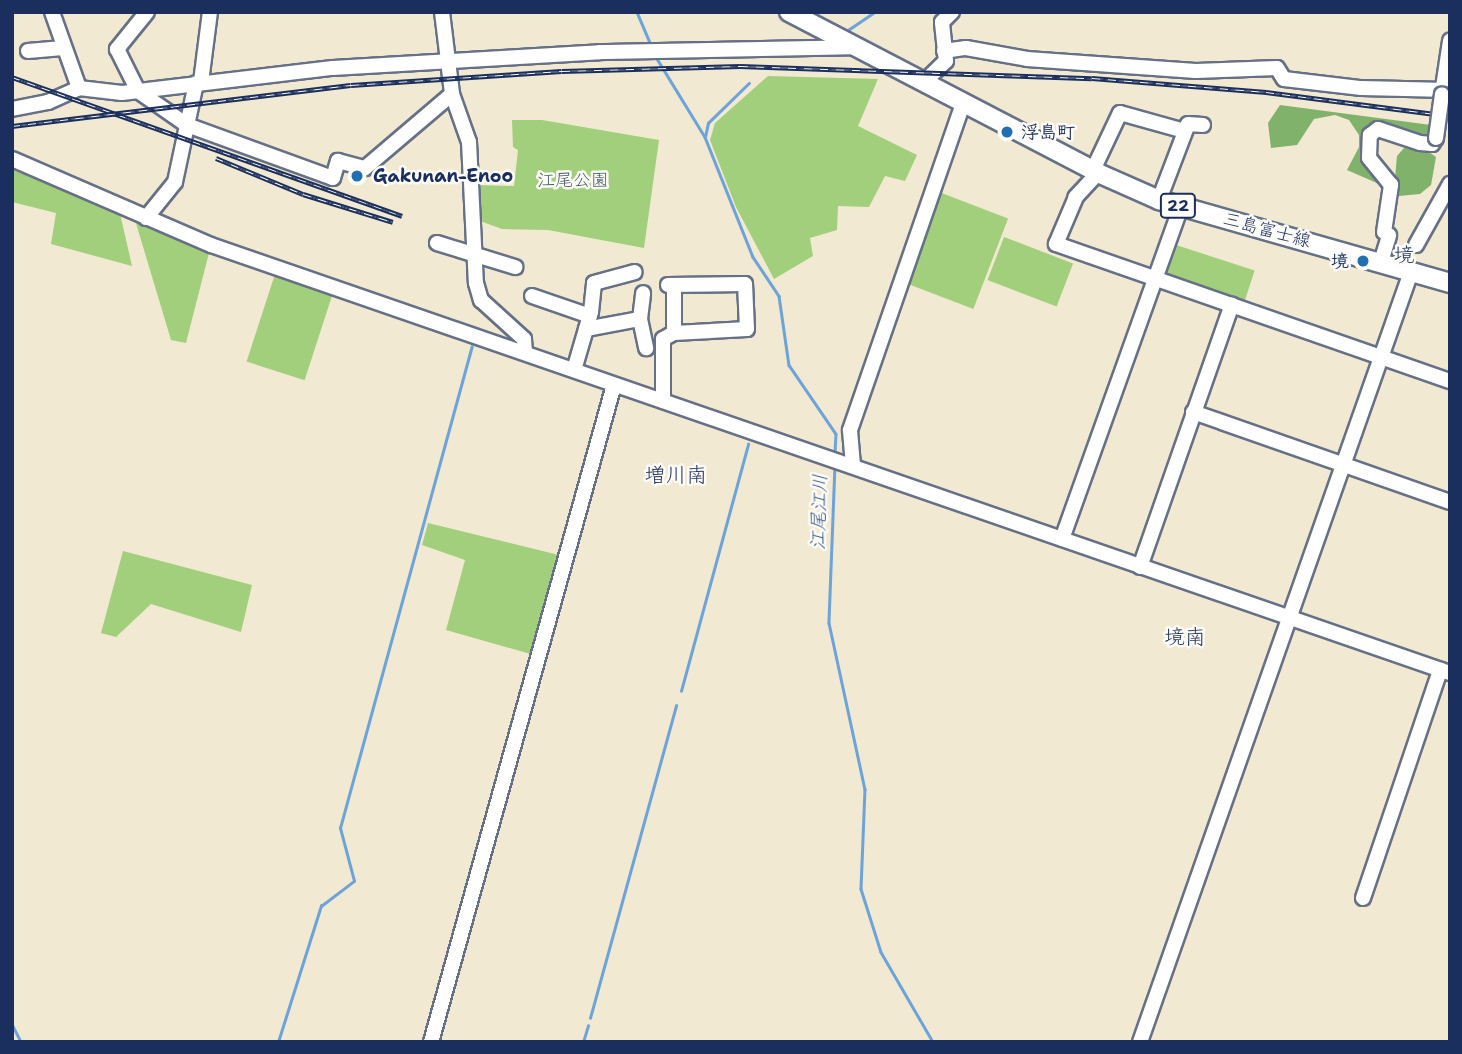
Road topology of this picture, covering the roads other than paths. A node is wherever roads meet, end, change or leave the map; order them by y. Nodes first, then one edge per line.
1 (52, 12) edge
2 (147, 12) edge
3 (210, 12) edge
4 (442, 12) edge
5 (789, 12) edge
6 (952, 12) edge
7 (813, 18) edge
8 (845, 40) junction
9 (1450, 41) edge
10 (63, 48) junction
11 (27, 51) dead end
12 (944, 51) junction
13 (449, 60) junction
14 (925, 81) junction
15 (199, 83) junction
16 (79, 88) junction
17 (138, 91) junction
18 (1445, 91) edge
19 (452, 94) junction
20 (963, 104) junction
21 (12, 109) edge
22 (187, 125) junction
23 (1203, 125) dead end
24 (1185, 131) junction
25 (12, 159) edge
26 (1096, 172) junction
27 (1450, 184) edge
28 (1159, 200) junction
29 (1181, 207) junction
30 (146, 218) junction
31 (438, 243) dead end
32 (1416, 245) dead end
33 (474, 253) junction
34 (1381, 262) junction
35 (515, 267) dead end
36 (635, 272) dead end
37 (1411, 272) junction
38 (1153, 278) junction
39 (1450, 283) edge
40 (643, 293) dead end
41 (532, 296) dead end
42 (1232, 304) junction
43 (640, 319) junction
44 (588, 322) junction
45 (674, 333) junction
46 (646, 348) dead end
47 (525, 352) junction
48 (1381, 356) junction
49 (574, 370) junction
50 (1450, 381) edge
51 (614, 385) junction
52 (663, 401) junction
53 (1193, 412) junction
54 (850, 463) junction
55 (1344, 464) junction
56 (1450, 502) edge
57 (1062, 540) junction
58 (1140, 567) junction
59 (1291, 618) junction
60 (1445, 672) edge
61 (1363, 898) dead end
62 (431, 1042) edge
63 (1140, 1042) edge

1 - 10 street
2 - 17 street
3 - 15 street
4 - 13 street
5 - 7 main road, 三島富士線 / 22
6 - 12 street
7 - 8 main road, 三島富士線 / 22
8 - 13 street
8 - 14 main road, 三島富士線 / 22
9 - 18 street
10 - 11 street
10 - 16 street
12 - 14 street
12 - 18 street
13 - 15 street
13 - 19 street
14 - 20 main road, 三島富士線 / 22
15 - 17 street
15 - 22 street
16 - 17 street
16 - 21 street
17 - 22 street
18 - 34 street, bridge
19 - 22 street
19 - 33 street
20 - 26 main road, 三島富士線 / 22
20 - 54 street
22 - 30 street
23 - 24 street
24 - 26 street
24 - 28 street
25 - 30 street
26 - 28 main road, 三島富士線 / 22
26 - 38 street
27 - 32 street
28 - 29 main road, 三島富士線 / 22
29 - 34 main road, 三島富士線 / 22
29 - 38 street
30 - 47 street
31 - 33 street
33 - 35 street
33 - 47 street
34 - 37 main road, 三島富士線 / 22
36 - 44 street
37 - 39 main road, 三島富士線 / 22
37 - 48 street
38 - 42 street
38 - 57 street
40 - 43 street
41 - 44 street
42 - 48 street
42 - 53 street
43 - 44 street
43 - 46 street
44 - 49 street
45 - 45 street
45 - 52 street
47 - 49 street
48 - 50 street
48 - 55 street
49 - 51 street
51 - 52 street
51 - 62 street
52 - 54 street
53 - 55 street
53 - 58 street
54 - 57 street
55 - 56 street
55 - 59 street
57 - 58 street
58 - 59 street
59 - 60 street
59 - 63 street
60 - 61 street

